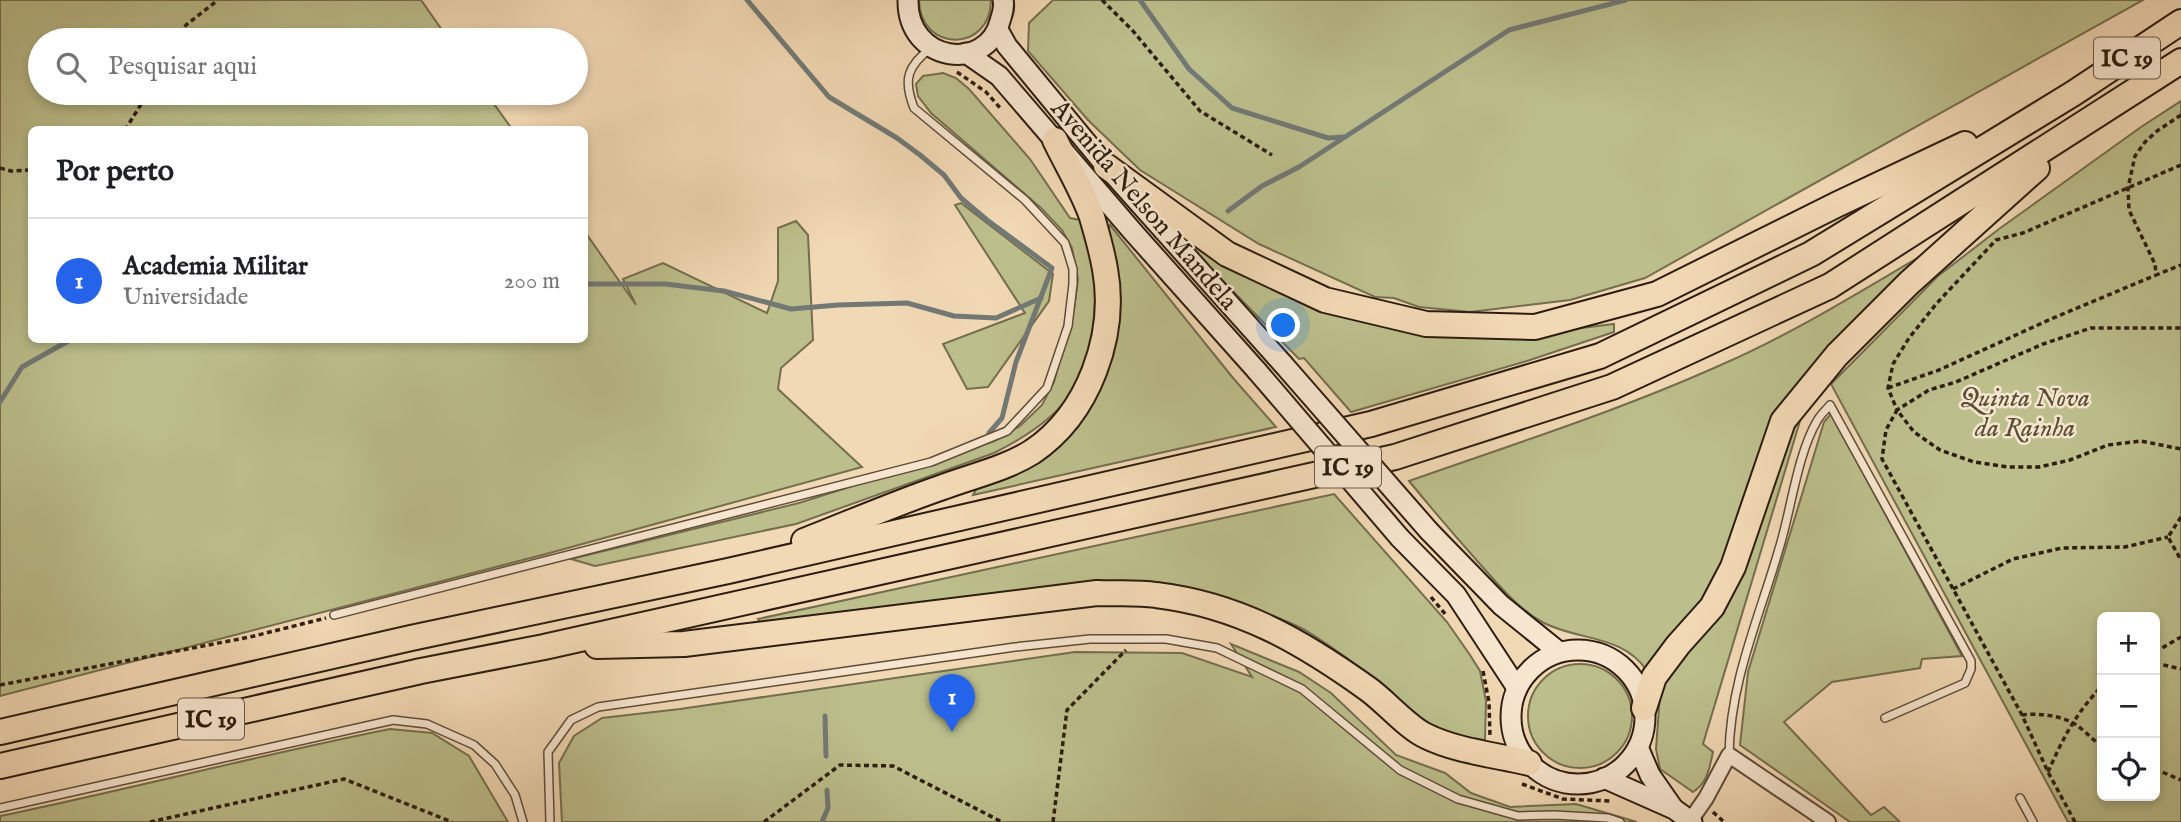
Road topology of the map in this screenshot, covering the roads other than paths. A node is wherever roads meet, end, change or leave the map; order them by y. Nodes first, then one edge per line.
1 (1003, 0) edge
2 (907, 1) edge
3 (2181, 22) edge
4 (998, 30) junction
5 (931, 48) junction
6 (966, 53) junction
7 (2181, 61) edge
8 (2074, 93) junction
9 (2090, 121) junction
10 (1055, 140) junction
11 (1106, 166) junction
12 (728, 571) junction
13 (334, 615) road end
14 (544, 647) junction
15 (1559, 652) junction
16 (1517, 688) junction
17 (1644, 708) junction
18 (1885, 718) dead end
19 (0, 732) edge
20 (1638, 747) junction
21 (1729, 755) junction
22 (0, 766) edge
23 (1521, 772) junction
24 (1604, 778) junction
25 (2020, 798) dead end
26 (0, 808) edge
27 (1685, 817) edge
28 (523, 822) edge
29 (550, 822) edge
30 (1620, 822) edge
31 (1828, 822) edge
32 (2033, 822) edge

1 - 4 main road
2 - 5 main road
3 - 8 highway, IC 19
4 - 6 main road
4 - 11 main road, Avenida Nelson Mandela
5 - 6 main road
5 - 13 lane
6 - 10 main road, Avenida Nelson Mandela
7 - 9 highway, IC 19
8 - 11 highway
8 - 12 highway, IC 19
9 - 14 highway, IC 19
9 - 17 highway
10 - 12 highway
10 - 16 main road, Avenida Nelson Mandela, bridge
11 - 15 main road, Avenida Nelson Mandela, bridge
12 - 19 highway, IC 19
14 - 22 highway, IC 19
14 - 23 highway
15 - 16 main road
15 - 17 main road
16 - 23 main road
17 - 20 main road
18 - 21 lane
20 - 24 main road
20 - 27 main road
21 - 27 street
21 - 31 street
23 - 24 main road
24 - 27 main road
25 - 32 lane
26 - 28 lane
29 - 30 lane

